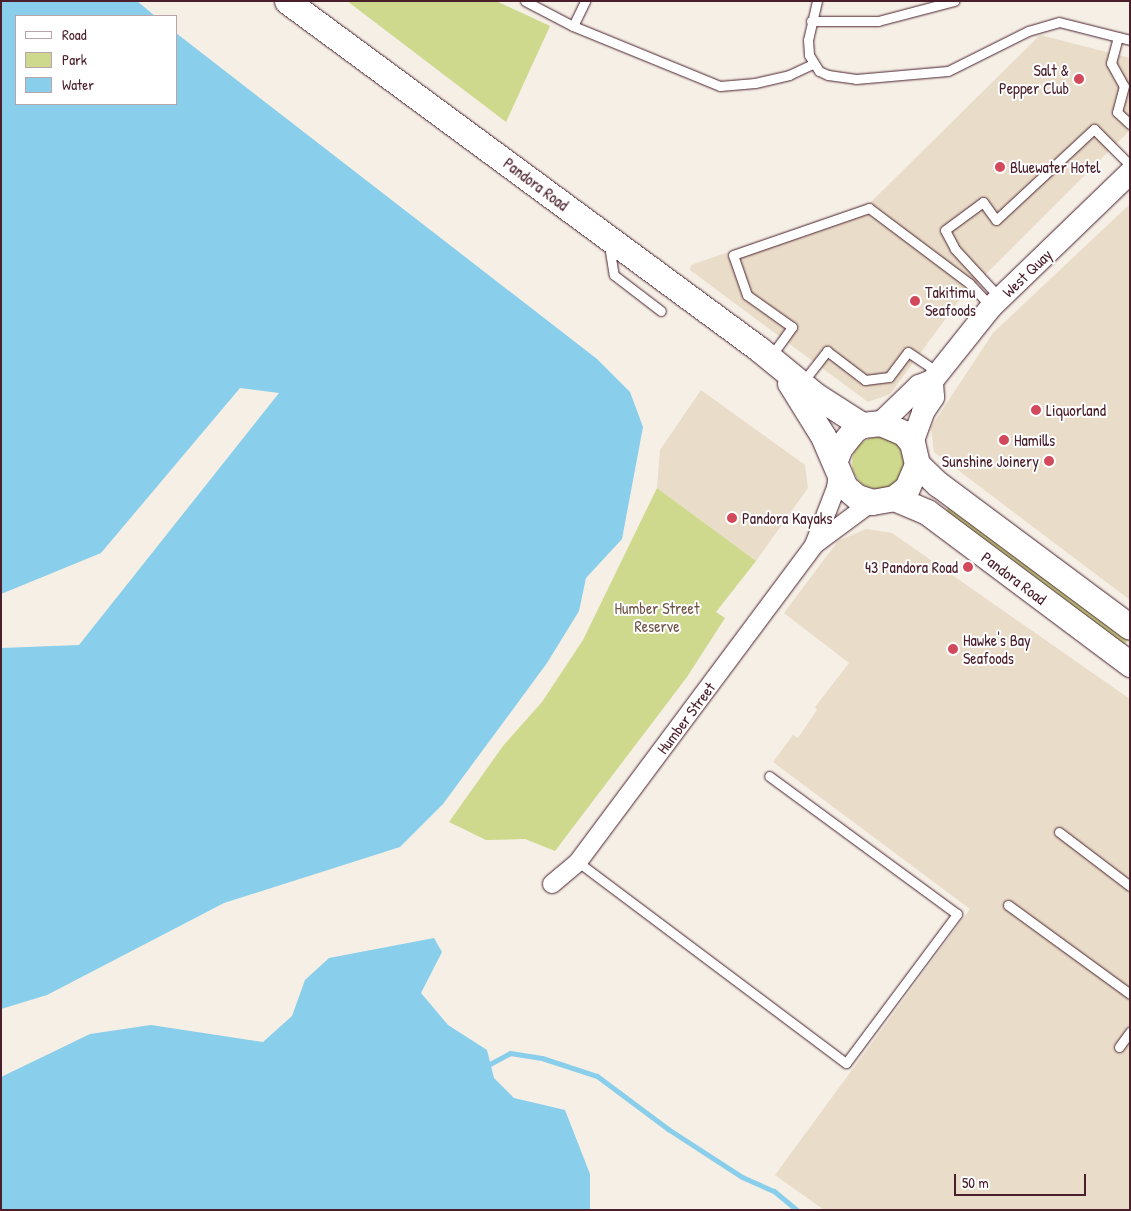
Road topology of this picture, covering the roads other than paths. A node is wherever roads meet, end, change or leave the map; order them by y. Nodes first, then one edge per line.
1 (287, 1) edge
2 (525, 1) edge
3 (585, 1) edge
4 (817, 1) edge
5 (954, 1) edge
6 (811, 21) junction
7 (573, 26) junction
8 (1118, 37) junction
9 (1130, 40) edge
10 (813, 64) junction
11 (1127, 89) edge
12 (1130, 124) edge
13 (1130, 165) edge
14 (1130, 173) edge
15 (608, 237) junction
16 (996, 303) junction
17 (661, 311) dead end
18 (784, 371) junction
19 (936, 376) junction
20 (872, 424) junction
21 (914, 453) junction
22 (837, 467) junction
23 (883, 500) junction
24 (814, 545) junction
25 (1130, 627) edge
26 (1130, 664) edge
27 (769, 776) dead end
28 (1059, 832) dead end
29 (578, 862) junction
30 (552, 884) dead end
31 (1130, 886) edge
32 (1008, 905) dead end
33 (1130, 994) edge
34 (1130, 1032) edge
35 (1119, 1046) dead end

1 - 15 main road, Pandora Road
2 - 7 lane
3 - 7 lane
4 - 6 lane
5 - 6 lane
6 - 10 lane
7 - 10 lane
8 - 9 lane
8 - 10 lane
8 - 11 lane
11 - 12 lane
13 - 16 lane
14 - 16 street, West Quay
15 - 17 lane
15 - 18 main road, Pandora Road
16 - 18 lane
16 - 19 street, West Quay
18 - 19 lane
18 - 20 main road, Pandora Road
18 - 22 main road
19 - 20 street, West Quay
19 - 21 street
20 - 21 main road
20 - 22 main road
21 - 23 main road
21 - 25 main road, Pandora Road
22 - 23 main road
22 - 24 street, Humber Street
23 - 24 street, Humber Street
23 - 26 main road, Pandora Road
24 - 29 street, Humber Street
27 - 29 lane
28 - 31 lane
29 - 30 street, Humber Street
32 - 33 lane
34 - 35 lane

